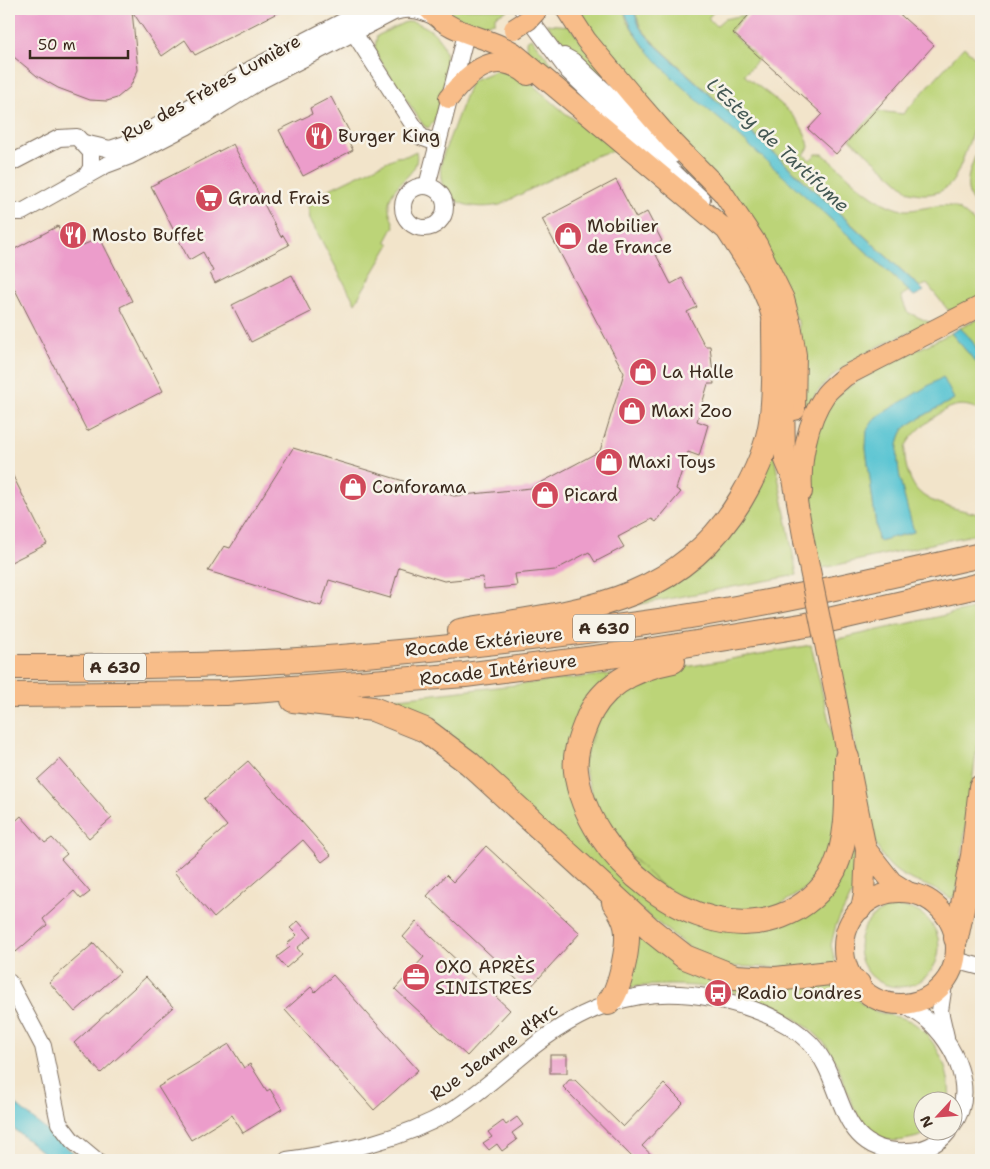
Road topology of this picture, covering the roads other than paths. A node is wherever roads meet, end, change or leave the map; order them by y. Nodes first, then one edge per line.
1 (367, 9) edge
2 (522, 9) edge
3 (538, 9) edge
4 (566, 9) edge
5 (434, 13) edge
6 (354, 33) junction
7 (473, 35) junction
8 (449, 98) junction
9 (601, 124) junction
10 (84, 143) junction
11 (437, 143) junction
12 (9, 164) edge
13 (86, 176) junction
14 (427, 186) dead end
15 (9, 212) edge
16 (732, 224) junction
17 (981, 306) edge
18 (774, 323) junction
19 (793, 479) junction
20 (804, 541) junction
21 (981, 542) edge
22 (981, 555) edge
23 (981, 585) edge
24 (981, 591) edge
25 (715, 611) junction
26 (222, 664) junction
27 (9, 666) edge
28 (226, 692) junction
29 (9, 695) edge
30 (847, 758) junction
31 (981, 787) edge
32 (866, 849) junction
33 (605, 888) junction
34 (908, 892) junction
35 (861, 909) junction
36 (955, 949) junction
37 (981, 967) edge
38 (9, 982) edge
39 (858, 984) junction
40 (944, 984) junction
41 (608, 1003) junction
42 (903, 1004) junction
43 (949, 1047) junction
44 (962, 1108) edge
45 (935, 1142) edge
46 (96, 1160) edge
47 (287, 1160) edge

1 - 10 street, Rue des Frères Lumière
2 - 16 street
3 - 7 main road, bridge
4 - 16 main road
5 - 6 street, Rue des Frères Lumière
5 - 7 main road
6 - 11 street
6 - 13 street, Rue des Frères Lumière
7 - 8 street
7 - 9 main road
8 - 9 main road
8 - 11 street
9 - 16 main road
10 - 12 street, Rue des Frères Lumière
10 - 13 street
11 - 14 street
13 - 15 street, Rue des Frères Lumière
16 - 18 main road
16 - 19 main road
17 - 20 main road
18 - 19 main road
18 - 26 highway
19 - 20 main road
20 - 30 main road, bridge
21 - 25 highway
22 - 25 highway, Rocade Extérieure / A 630
23 - 28 highway, Rocade Intérieure / A 630
24 - 30 highway
25 - 26 highway, Rocade Extérieure / A 630
26 - 27 highway, Rocade Extérieure / A 630
28 - 29 highway, Rocade Intérieure / A 630
28 - 33 highway
30 - 32 main road
31 - 36 highway
32 - 34 main road
32 - 35 main road
33 - 39 highway
33 - 41 highway
34 - 35 main road
34 - 36 main road
35 - 39 main road
36 - 37 street
36 - 40 main road
38 - 46 street
39 - 42 main road
40 - 42 main road
40 - 43 street
41 - 45 street, Rue Jeanne d'Arc
41 - 47 street, Rue Jeanne d'Arc
42 - 43 street
43 - 44 street

